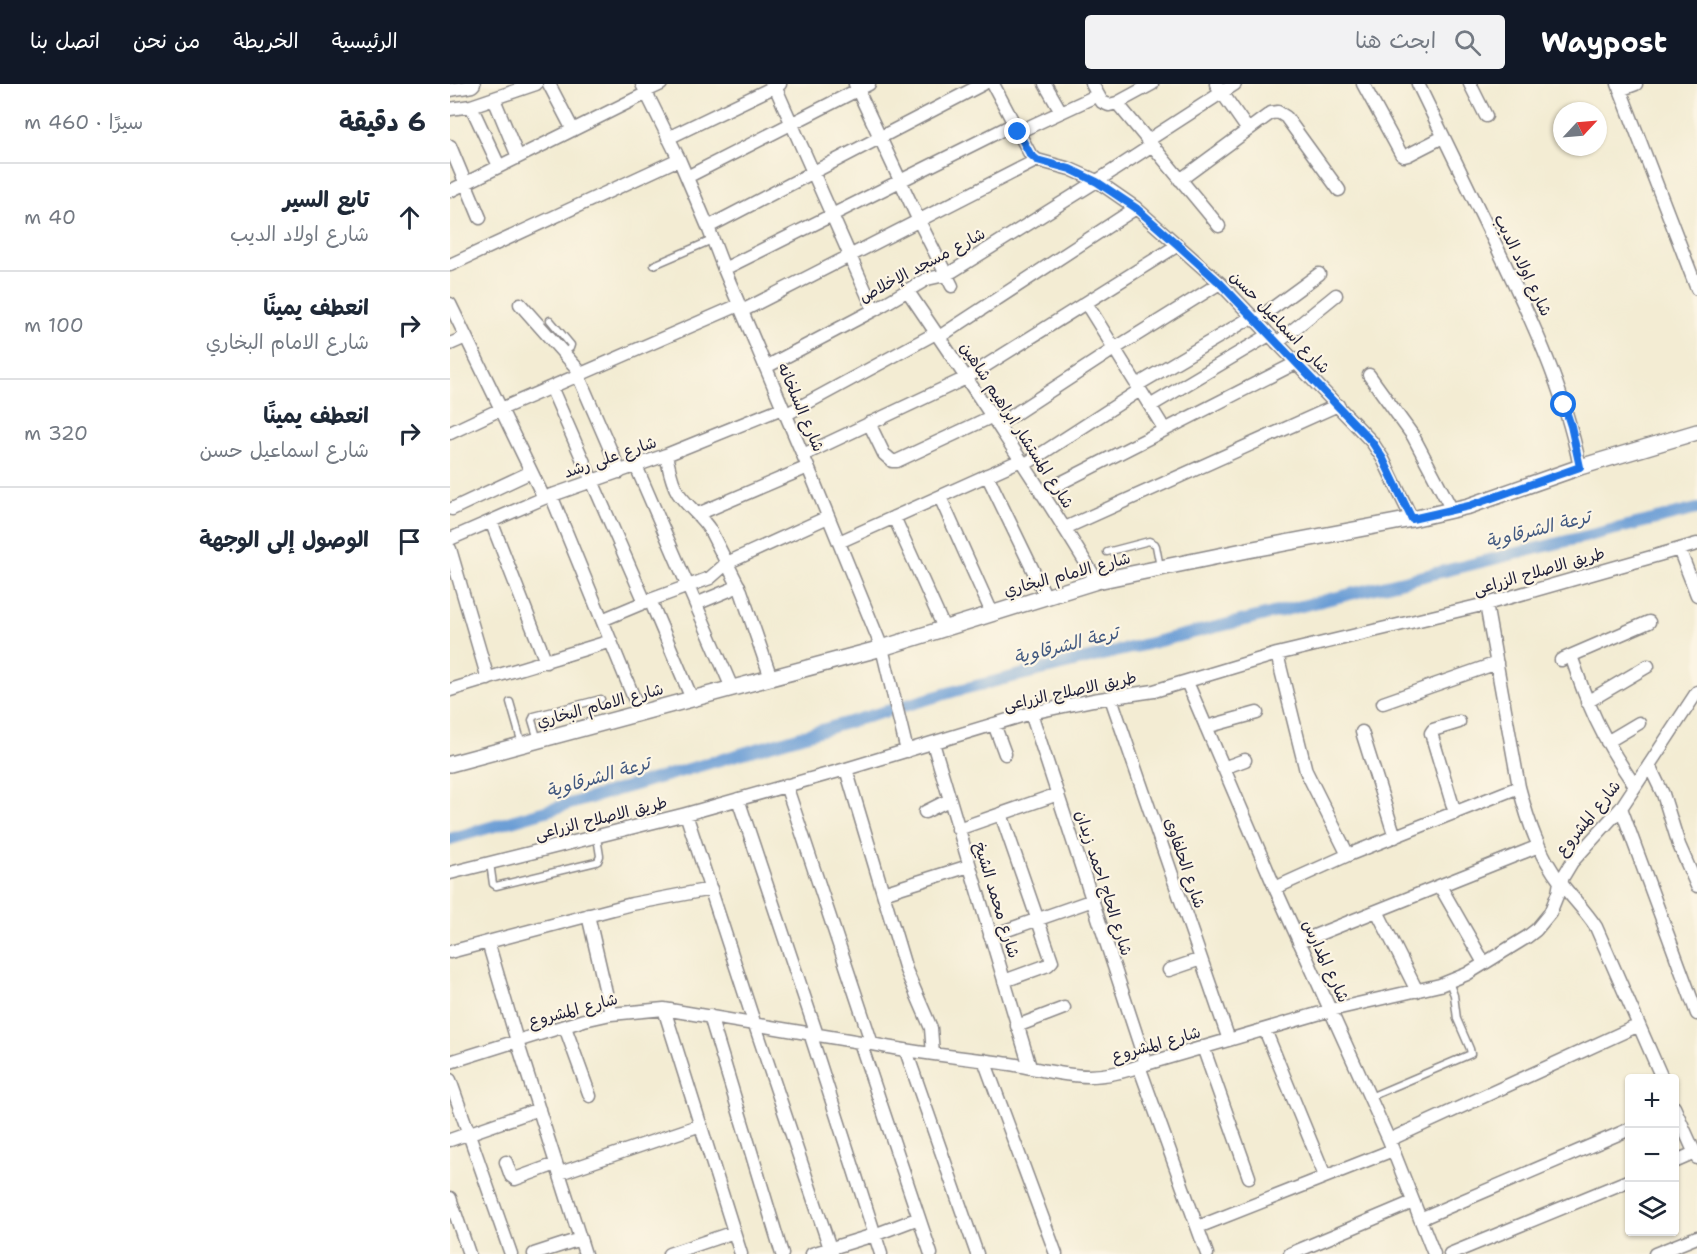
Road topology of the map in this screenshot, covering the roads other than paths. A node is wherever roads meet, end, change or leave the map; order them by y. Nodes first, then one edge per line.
1 (474, 84) edge
2 (536, 84) edge
3 (549, 84) edge
4 (661, 84) edge
5 (869, 84) edge
6 (983, 84) edge
7 (993, 84) edge
8 (1045, 84) edge
9 (1235, 84) edge
10 (1364, 84) edge
11 (1418, 84) edge
12 (1470, 84) edge
13 (1636, 84) edge
14 (777, 85) edge
15 (1150, 85) edge
16 (856, 87) edge
17 (1619, 87) edge
18 (1219, 88) edge
19 (645, 89) edge
20 (450, 90) edge
21 (1103, 97) edge
22 (494, 99) junction
23 (471, 106) junction
24 (450, 109) edge
25 (1061, 112) junction
26 (1486, 116) dead end
27 (792, 123) junction
28 (1016, 128) junction
29 (573, 130) junction
30 (1248, 130) junction
31 (1443, 137) junction
32 (668, 138) junction
33 (880, 138) junction
34 (1149, 143) junction
35 (450, 146) edge
36 (518, 157) junction
37 (679, 159) junction
38 (1037, 160) junction
39 (499, 166) junction
40 (813, 172) junction
41 (687, 177) junction
42 (1180, 180) junction
43 (901, 182) junction
44 (1097, 182) junction
45 (466, 183) junction
46 (1339, 190) dead end
47 (450, 191) edge
48 (1136, 208) junction
49 (832, 214) junction
50 (480, 218) dead end
51 (919, 221) junction
52 (1219, 226) dead end
53 (711, 233) junction
54 (1178, 245) junction
55 (850, 256) junction
56 (450, 265) edge
57 (654, 265) dead end
58 (724, 269) junction
59 (1319, 274) dead end
60 (948, 281) junction
61 (1220, 283) junction
62 (1697, 288) edge
63 (907, 290) junction
64 (1336, 295) dead end
65 (1086, 303) junction
66 (450, 304) edge
67 (520, 304) dead end
68 (741, 308) junction
69 (874, 310) junction
70 (1254, 319) junction
71 (550, 320) dead end
72 (938, 335) junction
73 (466, 337) junction
74 (1273, 339) junction
75 (450, 344) edge
76 (1114, 349) junction
77 (564, 354) junction
78 (1296, 363) junction
79 (766, 367) junction
80 (580, 374) junction
81 (1369, 375) dead end
82 (966, 378) junction
83 (551, 387) junction
84 (1138, 388) junction
85 (1338, 405) junction
86 (1150, 406) junction
87 (501, 409) junction
88 (784, 411) junction
89 (995, 421) junction
90 (869, 423) junction
91 (1165, 430) junction
92 (1697, 432) edge
93 (450, 433) edge
94 (666, 455) junction
95 (805, 461) junction
96 (1022, 463) junction
97 (636, 466) junction
98 (1580, 467) junction
99 (531, 472) junction
100 (620, 472) junction
101 (987, 475) junction
102 (593, 482) junction
103 (1041, 493) junction
104 (940, 496) junction
105 (547, 497) junction
106 (452, 509) dead end
107 (1452, 510) junction
108 (698, 514) junction
109 (828, 517) junction
110 (894, 517) junction
111 (1412, 519) junction
112 (491, 521) junction
113 (1065, 528) junction
114 (450, 539) edge
115 (839, 542) junction
116 (1697, 544) edge
117 (450, 549) edge
118 (1679, 549) junction
119 (1107, 552) dead end
120 (727, 563) junction
121 (1160, 568) junction
122 (1097, 581) junction
123 (739, 586) junction
124 (689, 587) junction
125 (1697, 595) edge
126 (1046, 597) junction
127 (648, 601) junction
128 (696, 604) junction
129 (1486, 604) junction
130 (992, 614) junction
131 (602, 620) junction
132 (1649, 622) dead end
133 (944, 628) junction
134 (610, 641) junction
135 (882, 648) junction
136 (1277, 654) junction
137 (546, 662) junction
138 (1497, 663) junction
139 (1648, 666) dead end
140 (771, 678) junction
141 (488, 679) junction
142 (1187, 682) junction
143 (732, 688) junction
144 (450, 690) edge
145 (1697, 692) edge
146 (1111, 698) junction
147 (601, 699) dead end
148 (692, 699) junction
149 (510, 702) dead end
150 (1587, 702) junction
151 (1383, 703) dead end
152 (640, 713) junction
153 (1031, 713) junction
154 (1257, 713) dead end
155 (1459, 722) dead end
156 (1639, 723) dead end
157 (994, 724) junction
158 (1206, 727) junction
159 (1362, 732) dead end
160 (538, 740) junction
161 (1607, 742) junction
162 (933, 743) junction
163 (522, 745) junction
164 (907, 751) junction
165 (1005, 754) dead end
166 (1245, 760) dead end
167 (450, 764) edge
168 (1649, 765) junction
169 (1223, 768) junction
170 (846, 769) junction
171 (786, 786) junction
172 (1635, 786) junction
173 (1519, 787) junction
174 (1058, 794) junction
175 (738, 799) junction
176 (949, 800) junction
177 (1621, 808) junction
178 (925, 812) dead end
179 (1455, 813) junction
180 (686, 814) junction
181 (1001, 814) junction
182 (958, 829) junction
183 (597, 836) junction
184 (1395, 837) junction
185 (1539, 846) junction
186 (1348, 855) junction
187 (490, 862) junction
188 (969, 866) junction
189 (450, 873) edge
190 (1560, 882) junction
191 (1440, 886) junction
192 (1697, 886) edge
193 (1275, 888) junction
194 (711, 889) junction
195 (883, 893) junction
196 (1093, 900) junction
197 (1377, 911) junction
198 (588, 915) junction
199 (1038, 919) junction
200 (990, 936) junction
201 (488, 942) junction
202 (1299, 942) junction
203 (450, 952) edge
204 (1201, 959) junction
205 (1485, 963) junction
206 (1169, 970) dead end
207 (1004, 981) junction
208 (1449, 982) junction
209 (1418, 991) junction
210 (1064, 1008) dead end
211 (664, 1009) junction
212 (1331, 1010) junction
213 (611, 1014) junction
214 (1697, 1014) edge
215 (710, 1016) junction
216 (755, 1025) junction
217 (1639, 1025) junction
218 (1017, 1026) junction
219 (565, 1027) junction
220 (1265, 1029) junction
221 (814, 1034) junction
222 (1228, 1040) junction
223 (517, 1041) junction
224 (866, 1043) junction
225 (1203, 1047) junction
226 (906, 1051) junction
227 (933, 1054) junction
228 (984, 1060) junction
229 (450, 1062) edge
230 (1143, 1065) junction
231 (1030, 1067) junction
232 (1660, 1074) edge
233 (450, 1080) edge
234 (590, 1096) dead end
235 (1370, 1097) junction
236 (539, 1109) junction
237 (1679, 1118) edge
238 (701, 1125) junction
239 (1625, 1131) edge
240 (469, 1133) junction
241 (450, 1140) edge
242 (1391, 1145) junction
243 (1696, 1154) edge
244 (1679, 1160) edge
245 (506, 1162) dead end
246 (558, 1169) junction
247 (1325, 1176) junction
248 (1249, 1177) dead end
249 (1625, 1182) edge
250 (450, 1198) edge
251 (1413, 1202) junction
252 (919, 1218) junction
253 (1420, 1219) junction
254 (1198, 1227) junction
255 (734, 1232) junction
256 (874, 1235) junction
257 (1697, 1237) edge
258 (580, 1239) junction
259 (831, 1251) edge
260 (469, 1254) edge
261 (511, 1254) edge
262 (534, 1254) edge
263 (585, 1254) edge
264 (669, 1254) edge
265 (741, 1254) edge
266 (783, 1254) edge
267 (812, 1254) edge
268 (881, 1254) edge
269 (931, 1254) edge
270 (977, 1254) edge
271 (1056, 1254) edge
272 (1207, 1254) edge
273 (1290, 1254) edge
274 (1434, 1254) edge
275 (1450, 1254) edge
276 (1655, 1254) edge

1 - 20 street
2 - 22 street
3 - 29 street
4 - 19 street
5 - 16 street
6 - 33 street
7 - 28 street
8 - 25 street
9 - 18 street, شارع مسجد الإخلاص
10 - 31 street
11 - 31 street, شارع اولاد الديب
12 - 26 street
13 - 17 street
14 - 27 street
14 - 32 street
15 - 21 street
16 - 27 street
16 - 33 street
17 - 62 street
18 - 30 street
18 - 34 street, شارع مسجد الإخلاص
19 - 29 street
19 - 32 street, شارع السلخانه
21 - 25 street
21 - 34 street
22 - 23 street
22 - 36 street
23 - 24 street
23 - 39 street
25 - 28 street
27 - 40 street
27 - 41 street
28 - 38 street
28 - 43 street
29 - 36 street
30 - 42 street
30 - 46 street
31 - 98 street, شارع اولاد الديب
32 - 37 street, شارع السلخانه
33 - 40 street
33 - 43 street
34 - 42 street
34 - 44 street, شارع مسجد الإخلاص
35 - 45 street
36 - 39 street
37 - 41 street, شارع السلخانه
37 - 56 street
38 - 44 street, شارع اسماعيل حسن
38 - 51 street
39 - 45 street
40 - 49 street
40 - 53 street
41 - 53 street, شارع السلخانه
42 - 52 street
43 - 49 street
43 - 51 street
44 - 48 street, شارع اسماعيل حسن
44 - 60 street, شارع مسجد الإخلاص
45 - 47 street
45 - 50 street
48 - 54 street, شارع اسماعيل حسن
48 - 72 street, شارع على رشد
49 - 55 street
49 - 58 street
51 - 55 street
51 - 60 street
53 - 57 lane
53 - 58 street, شارع السلخانه
54 - 61 street, شارع اسماعيل حسن
54 - 65 street
55 - 68 street
55 - 69 street
58 - 68 street, شارع السلخانه
59 - 70 street
60 - 63 street, شارع مسجد الإخلاص
61 - 70 street, شارع اسماعيل حسن
61 - 76 street
63 - 69 street, شارع مسجد الإخلاص
63 - 72 street, شارع المستشار ابراهيم شاهين
64 - 74 street
65 - 76 street
65 - 82 street
66 - 73 street
67 - 77 street
68 - 79 street, شارع السلخانه
68 - 80 street
69 - 79 street, شارع مسجد الإخلاص
70 - 74 street, شارع اسماعيل حسن
70 - 84 street
71 - 77 lane
72 - 82 street, شارع المستشار ابراهيم شاهين
72 - 88 street, شارع على رشد
73 - 75 street
73 - 87 street
74 - 78 street, شارع اسماعيل حسن
74 - 86 street
76 - 84 street
76 - 89 street
77 - 80 street
78 - 85 street, شارع اسماعيل حسن
78 - 91 street
79 - 88 street, شارع السلخانه
80 - 83 street
80 - 100 street
81 - 107 street
82 - 89 street, شارع المستشار ابراهيم شاهين
82 - 90 street
83 - 87 street
83 - 102 street
84 - 86 street
84 - 96 street
85 - 111 street, شارع اسماعيل حسن
85 - 113 street
86 - 91 street
87 - 93 street
87 - 99 street
88 - 94 street, شارع على رشد
88 - 95 street, شارع السلخانه
89 - 90 street
89 - 96 street, شارع المستشار ابراهيم شاهين
90 - 95 street
91 - 103 street
92 - 98 street, شارع الامام البخاري
94 - 97 street, شارع على رشد
94 - 108 street
95 - 108 street
95 - 109 street, شارع السلخانه
96 - 101 street
96 - 103 street, شارع المستشار ابراهيم شاهين
97 - 100 street, شارع على رشد
97 - 124 street
98 - 107 street, شارع الامام البخاري
99 - 105 street
99 - 106 street
100 - 102 street, شارع على رشد
101 - 104 street
101 - 126 street
102 - 105 street, شارع على رشد
102 - 127 street
103 - 113 street, شارع المستشار ابراهيم شاهين
104 - 110 street
104 - 130 street
105 - 112 street, شارع على رشد
105 - 131 street
107 - 111 street, شارع الامام البخاري
108 - 120 street
109 - 115 street, شارع السلخانه
109 - 120 street
110 - 115 street
110 - 133 street
111 - 121 street, شارع الامام البخاري
112 - 114 street, شارع على رشد
112 - 137 street
113 - 122 street, شارع المستشار ابراهيم شاهين
115 - 135 street, شارع السلخانه
116 - 118 street, طريق الاصلاح الزراعى
117 - 141 street
118 - 125 street
118 - 129 street, طريق الاصلاح الزراعى
119 - 121 lane
120 - 123 street
120 - 124 street
121 - 122 street, شارع الامام البخاري
122 - 126 street, شارع الامام البخاري
123 - 128 street
123 - 140 street
124 - 127 street
124 - 128 street
126 - 130 street, شارع الامام البخاري
127 - 131 street
127 - 148 street
128 - 143 street
129 - 136 street, طريق الاصلاح الزراعى
129 - 138 street
130 - 133 street, شارع الامام البخاري
131 - 134 street
132 - 150 street
133 - 135 street, شارع الامام البخاري
134 - 137 street
134 - 152 street
135 - 140 street, شارع الامام البخاري
135 - 164 street, شارع السلخانه
136 - 142 street, طريق الاصلاح الزراعى
136 - 186 street
137 - 141 street
138 - 151 street
138 - 173 street
139 - 150 street
140 - 143 street, شارع الامام البخاري
141 - 144 street
142 - 146 street, طريق الاصلاح الزراعى
142 - 158 street, شارع المدارس
143 - 148 street, شارع الامام البخاري
145 - 168 street, شارع المشروع
146 - 153 street, طريق الاصلاح الزراعى
146 - 204 street, شارع الحلفاوى
147 - 160 lane
148 - 152 street, شارع الامام البخاري
149 - 163 lane
150 - 161 street
152 - 160 street, شارع الامام البخاري
153 - 157 street, طريق الاصلاح الزراعى
153 - 174 street, شارع الحاج احمد زيدان
154 - 158 street
155 - 179 street
156 - 161 street
157 - 162 street, طريق الاصلاح الزراعى
157 - 165 street
158 - 169 street, شارع المدارس
159 - 184 street
160 - 163 street, شارع الامام البخاري
161 - 172 street
162 - 164 street, طريق الاصلاح الزراعى
162 - 176 street, شارع محمد الشيخ
163 - 167 street, شارع الامام البخاري
164 - 170 street, طريق الاصلاح الزراعى
166 - 169 street
168 - 172 street, شارع المشروع
168 - 192 street
169 - 193 street, شارع المدارس
170 - 171 street, طريق الاصلاح الزراعى
170 - 195 street
171 - 175 street, طريق الاصلاح الزراعى
171 - 224 street
172 - 177 street, شارع المشروع
173 - 179 street
173 - 185 street
174 - 181 street
174 - 196 street, شارع الحاج احمد زيدان
175 - 180 street, طريق الاصلاح الزراعى
175 - 221 street
176 - 178 street
176 - 182 street, شارع محمد الشيخ
177 - 190 street, شارع المشروع
177 - 214 street
179 - 184 street
180 - 183 street, طريق الاصلاح الزراعى
180 - 194 street
181 - 182 street
181 - 199 street
182 - 188 street, شارع محمد الشيخ
183 - 187 street, طريق الاصلاح الزراعى
183 - 187 lane
184 - 186 street
185 - 190 street
185 - 191 street
186 - 193 street
187 - 189 street, طريق الاصلاح الزراعى
188 - 195 street
188 - 200 street, شارع محمد الشيخ
190 - 205 street, شارع المشروع
190 - 217 street
191 - 197 street
191 - 205 street
193 - 202 street, شارع المدارس
194 - 198 street
194 - 216 street
195 - 227 street
196 - 199 street
196 - 230 street, شارع الحاج احمد زيدان
197 - 202 street
197 - 209 street
198 - 201 street
198 - 213 street
199 - 200 street
199 - 207 street
200 - 207 street, شارع محمد الشيخ
201 - 203 street
201 - 223 street
202 - 212 street, شارع المدارس
204 - 206 street
204 - 222 street, شارع الحلفاوى
205 - 208 street, شارع المشروع
207 - 218 street, شارع محمد الشيخ
208 - 209 street, شارع المشروع
208 - 235 lane
209 - 212 street, شارع المشروع
210 - 218 street
211 - 213 street, شارع المشروع
211 - 215 street, شارع المشروع
211 - 238 street
212 - 220 street, شارع المشروع
212 - 235 street, شارع المدارس
213 - 219 street, شارع المشروع
215 - 216 street, شارع المشروع
215 - 266 street
216 - 221 street, شارع المشروع
216 - 259 street
217 - 232 street
217 - 242 street
218 - 231 street, شارع محمد الشيخ
219 - 223 street, شارع المشروع
219 - 234 street
220 - 222 street, شارع المشروع
220 - 247 street
221 - 224 street, شارع المشروع
221 - 256 street
222 - 225 street, شارع المشروع
223 - 229 street, شارع المشروع
223 - 236 street
224 - 226 street, شارع المشروع
224 - 252 street
225 - 230 street, شارع المشروع
225 - 248 street
226 - 227 street, شارع المشروع
226 - 270 street
227 - 228 street, شارع المشروع
228 - 231 street, شارع المشروع
228 - 271 street
230 - 231 street, شارع المشروع
230 - 254 street, شارع الحاج احمد زيدان
233 - 240 street
235 - 242 street, شارع المدارس
236 - 240 street
236 - 246 street
237 - 243 street
238 - 246 street
238 - 255 street
239 - 253 street
240 - 241 street
240 - 261 street
242 - 247 street
242 - 251 street, شارع المدارس
243 - 244 street
245 - 246 street
246 - 258 street
247 - 254 street
249 - 275 street
250 - 260 street
251 - 253 street, شارع المدارس
251 - 273 street
252 - 256 street
252 - 269 street
253 - 274 street, شارع المدارس
254 - 272 street, شارع الحاج احمد زيدان
255 - 264 street
255 - 265 street
256 - 259 street
256 - 268 street
257 - 276 street
258 - 262 street
258 - 263 street
259 - 267 street

